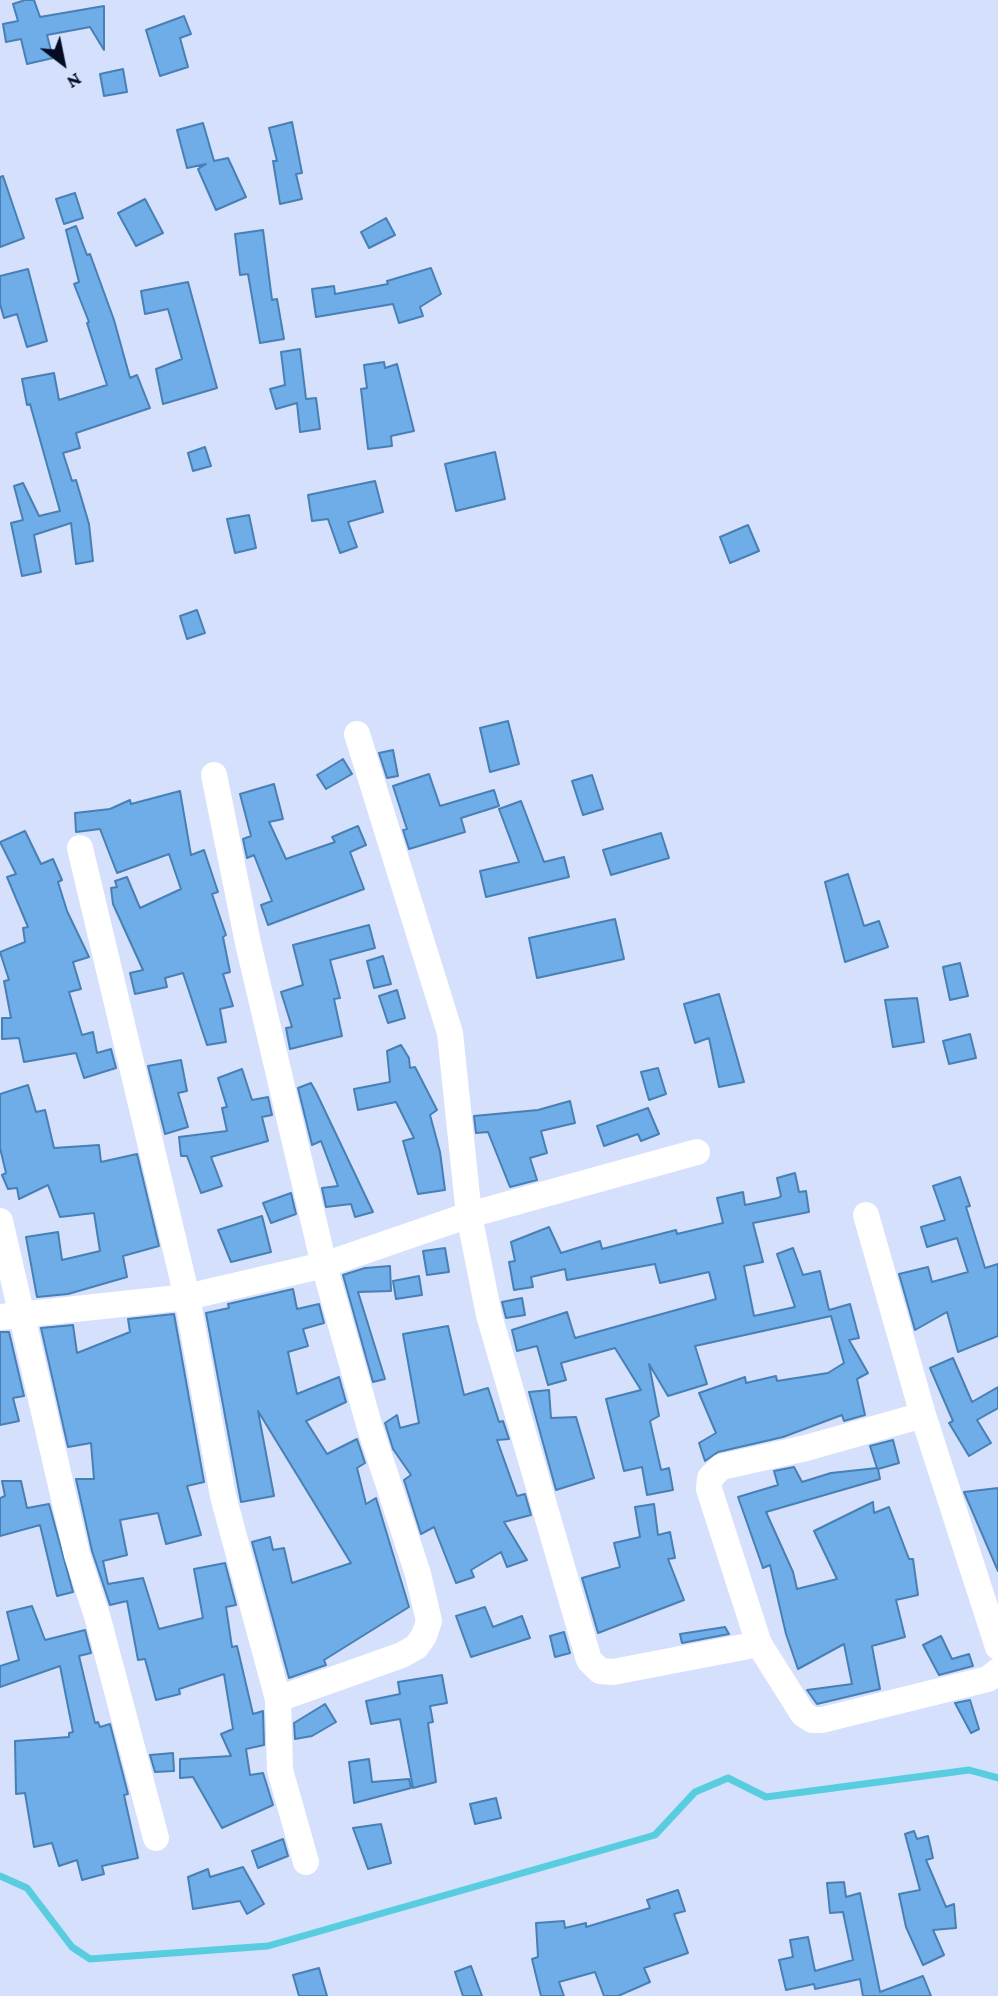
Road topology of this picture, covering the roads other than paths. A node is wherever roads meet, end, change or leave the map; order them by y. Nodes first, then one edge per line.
1 (357, 734) dead end
2 (214, 775) dead end
3 (80, 848) dead end
4 (697, 1152) dead end
5 (469, 1215) junction
6 (866, 1215) dead end
7 (0, 1221) edge
8 (324, 1265) junction
9 (187, 1297) junction
10 (10, 1316) edge
11 (923, 1415) junction
12 (759, 1644) junction
13 (998, 1647) edge
14 (998, 1671) edge
15 (278, 1699) junction
16 (156, 1838) dead end
17 (306, 1862) dead end

1 - 5 street
2 - 8 street
3 - 9 street
4 - 5 street
5 - 8 street
5 - 12 street
6 - 11 street
7 - 10 street
8 - 9 street
8 - 15 street
9 - 10 street
9 - 15 street
10 - 16 street
11 - 12 street
11 - 13 street
12 - 14 street
15 - 17 street

